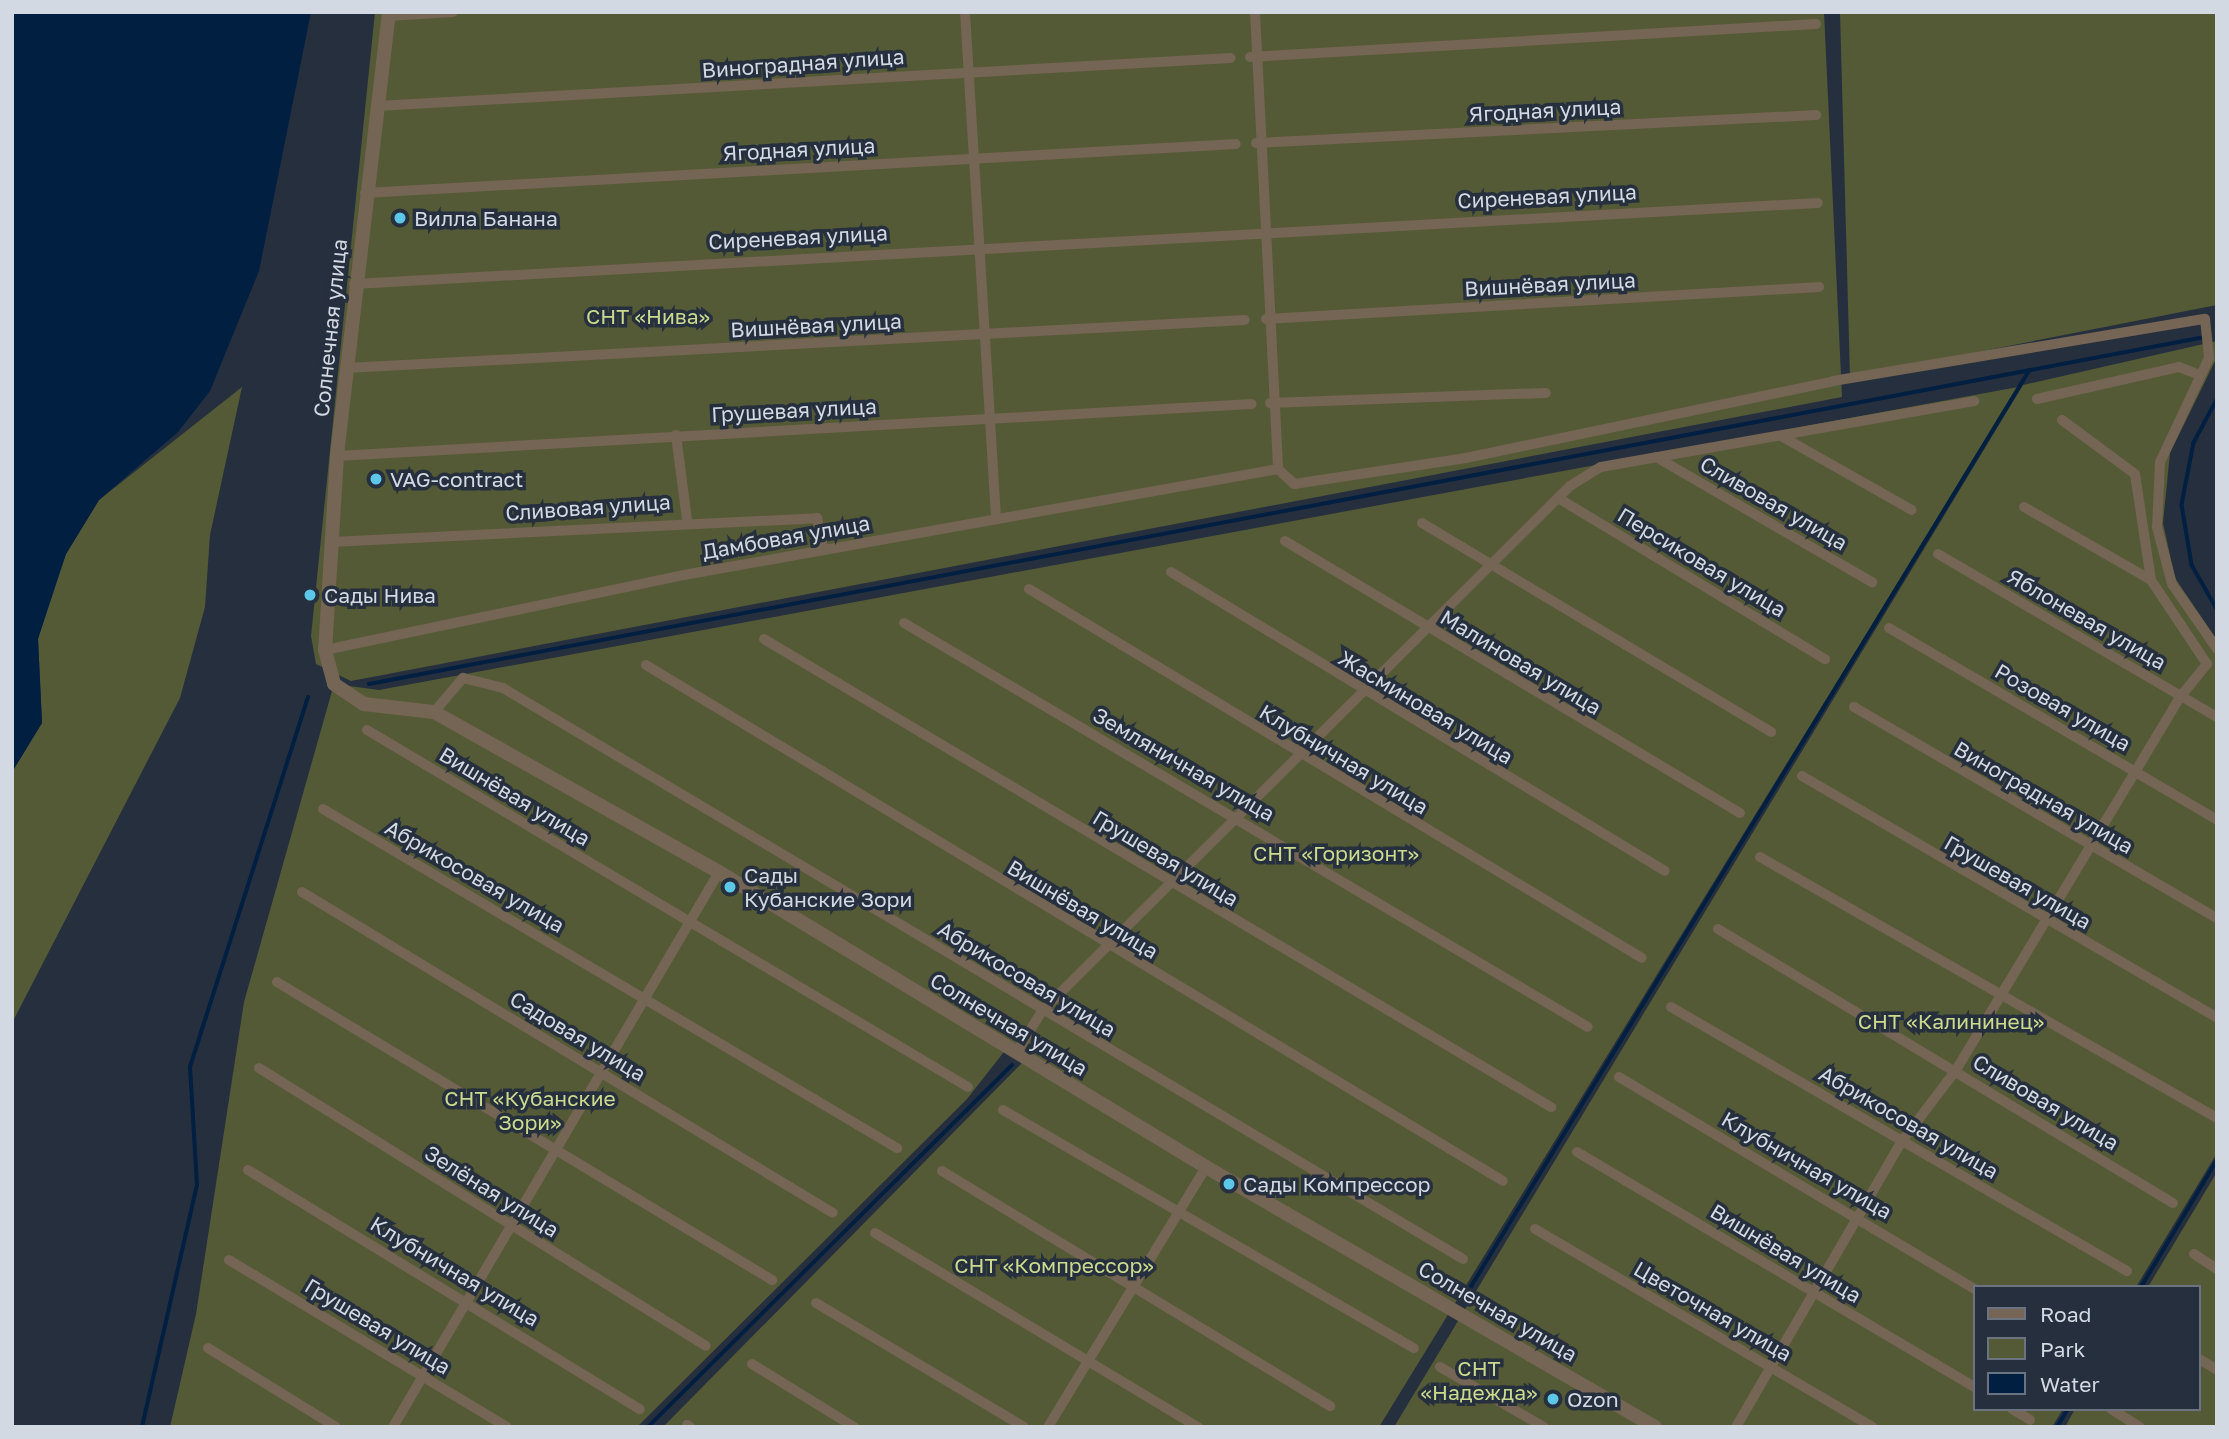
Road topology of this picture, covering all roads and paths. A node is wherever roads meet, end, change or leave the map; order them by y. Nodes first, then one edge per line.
1 (453, 12) edge
2 (965, 12) edge
3 (1255, 12) edge
4 (389, 14) edge
5 (1816, 24) dead end
6 (1253, 57) junction
7 (1231, 58) dead end
8 (969, 73) junction
9 (377, 106) junction
10 (1816, 115) dead end
11 (1258, 143) junction
12 (1236, 144) dead end
13 (974, 158) junction
14 (365, 193) junction
15 (1818, 203) dead end
16 (1265, 230) junction
17 (980, 246) junction
18 (355, 284) junction
19 (1819, 287) dead end
20 (1268, 319) junction
21 (1245, 320) dead end
22 (986, 334) junction
23 (347, 368) junction
24 (2200, 375) junction
25 (1546, 393) dead end
26 (2037, 398) dead end
27 (1974, 401) dead end
28 (1272, 403) junction
29 (1252, 404) dead end
30 (991, 418) junction
31 (2062, 419) dead end
32 (676, 435) junction
33 (1780, 436) junction
34 (337, 456) junction
35 (1657, 457) junction
36 (1278, 469) junction
37 (1558, 498) junction
38 (2024, 507) dead end
39 (1912, 510) dead end
40 (996, 518) junction
41 (687, 520) junction
42 (1422, 523) dead end
43 (1285, 541) dead end
44 (331, 542) junction
45 (823, 550) junction
46 (1938, 554) dead end
47 (1493, 565) junction
48 (1171, 572) dead end
49 (2151, 580) junction
50 (1872, 582) dead end
51 (1029, 589) dead end
52 (904, 623) dead end
53 (1889, 628) dead end
54 (1429, 630) junction
55 (764, 639) dead end
56 (2217, 649) edge
57 (324, 650) junction
58 (1825, 659) dead end
59 (646, 665) dead end
60 (1363, 692) junction
61 (2181, 696) junction
62 (1854, 707) dead end
63 (434, 712) junction
64 (2217, 717) edge
65 (367, 730) dead end
66 (1771, 732) dead end
67 (1299, 755) junction
68 (2136, 772) junction
69 (1802, 776) dead end
70 (323, 809) dead end
71 (1740, 813) dead end
72 (1238, 818) junction
73 (2217, 820) edge
74 (2091, 847) junction
75 (1760, 857) dead end
76 (1665, 871) dead end
77 (719, 872) junction
78 (1172, 884) junction
79 (302, 892) dead end
80 (2217, 918) edge
81 (686, 922) junction
82 (2047, 922) junction
83 (1717, 929) dead end
84 (1108, 947) junction
85 (1642, 958) dead end
86 (277, 982) dead end
87 (643, 997) junction
88 (2001, 997) junction
89 (1671, 1007) dead end
90 (1042, 1011) junction
91 (2217, 1018) edge
92 (1588, 1027) dead end
93 (1016, 1053) junction
94 (259, 1068) dead end
95 (1956, 1070) junction
96 (599, 1071) junction
97 (1619, 1077) dead end
98 (968, 1087) dead end
99 (1551, 1107) dead end
100 (1003, 1110) dead end
101 (2217, 1118) edge
102 (1902, 1141) junction
103 (897, 1148) dead end
104 (555, 1149) junction
105 (1577, 1152) dead end
106 (1206, 1167) junction
107 (248, 1170) dead end
108 (942, 1171) dead end
109 (1503, 1181) dead end
110 (2173, 1203) dead end
111 (1179, 1212) junction
112 (833, 1213) dead end
113 (1857, 1216) junction
114 (509, 1225) junction
115 (1535, 1229) dead end
116 (875, 1233) dead end
117 (2194, 1254) dead end
118 (1463, 1259) dead end
119 (229, 1261) dead end
120 (2217, 1269) edge
121 (2127, 1271) dead end
122 (772, 1280) dead end
123 (1134, 1287) junction
124 (1974, 1288) edge
125 (1814, 1292) junction
126 (464, 1298) junction
127 (816, 1303) dead end
128 (706, 1346) dead end
129 (208, 1348) dead end
130 (1415, 1348) dead end
131 (2201, 1360) edge
132 (1088, 1361) junction
133 (752, 1364) dead end
134 (1440, 1367) dead end
135 (1770, 1367) junction
136 (2217, 1370) edge
137 (424, 1375) junction
138 (1974, 1386) edge
139 (1330, 1406) dead end
140 (640, 1409) dead end
141 (2015, 1411) edge
142 (2114, 1411) edge
143 (2030, 1420) dead end
144 (336, 1427) edge
145 (393, 1427) edge
146 (507, 1427) edge
147 (855, 1427) edge
148 (1024, 1427) edge
149 (1048, 1427) edge
150 (1198, 1427) edge
151 (1544, 1427) edge
152 (1655, 1427) edge
153 (1736, 1427) edge
154 (1872, 1427) edge
155 (2140, 1427) edge

1 - 4 street
2 - 8 street
3 - 6 street
4 - 9 street, Солнечная улица
5 - 6 street
6 - 11 street
7 - 8 street, Виноградная улица
8 - 9 street, Виноградная улица
8 - 13 street
9 - 14 street, Солнечная улица
10 - 11 street, Ягодная улица
11 - 16 street
12 - 13 street, Ягодная улица
13 - 14 street, Ягодная улица
13 - 17 street
14 - 18 street, Солнечная улица
15 - 16 street, Сиреневая улица
16 - 17 street, Сиреневая улица
16 - 20 street
17 - 18 street, Сиреневая улица
17 - 22 street
18 - 23 street, Солнечная улица
19 - 20 street, Вишнёвая улица
20 - 28 street
21 - 22 street, Вишнёвая улица
22 - 23 street, Вишнёвая улица
22 - 30 street
23 - 34 street, Солнечная улица
24 - 26 street
24 - 36 street
24 - 56 street
25 - 28 street
27 - 33 street
28 - 36 street
29 - 30 street, Грушевая улица
30 - 32 street, Грушевая улица
30 - 40 street
31 - 49 street
32 - 34 street, Грушевая улица
32 - 41 street
33 - 35 street
33 - 39 street
34 - 44 street, Солнечная улица
35 - 37 street
35 - 50 street, Сливовая улица
36 - 40 street, Дамбовая улица
37 - 47 street
37 - 58 street, Персиковая улица
38 - 49 street
40 - 45 street, Дамбовая улица
41 - 44 street, Сливовая улица
41 - 45 street, Сливовая улица
42 - 47 street
43 - 54 street, Малиновая улица
44 - 57 street, Солнечная улица
45 - 57 street, Дамбовая улица
46 - 61 street, Яблоневая улица
47 - 54 street
47 - 66 street
48 - 60 street, Жасминовая улица
49 - 61 street
51 - 67 street, Клубничная улица
52 - 72 street, Земляничная улица
53 - 68 street, Розовая улица
54 - 60 street
54 - 71 street, Малиновая улица
55 - 78 street, Грушевая улица
57 - 63 street, Солнечная улица
59 - 84 street, Вишнёвая улица
60 - 67 street
60 - 76 street, Жасминовая улица
61 - 64 street, Яблоневая улица
61 - 68 street
62 - 74 street, Виноградная улица
63 - 77 street, Солнечная улица
63 - 90 street, Абрикосовая улица
65 - 81 street, Вишнёвая улица
67 - 72 street
67 - 85 street, Клубничная улица
68 - 73 street, Розовая улица
68 - 74 street
69 - 82 street, Грушевая улица
70 - 87 street, Абрикосовая улица
72 - 78 street
72 - 92 street, Земляничная улица
74 - 80 street, Виноградная улица
74 - 82 street
75 - 88 street
77 - 81 street
77 - 93 street, Солнечная улица
78 - 84 street
78 - 99 street, Грушевая улица
79 - 96 street, Садовая улица
81 - 87 street
81 - 98 street, Вишнёвая улица
82 - 88 street
82 - 91 street, Грушевая улица
83 - 95 street, Сливовая улица
84 - 90 street
84 - 109 street, Вишнёвая улица
86 - 104 street
87 - 96 street
87 - 103 street, Абрикосовая улица
88 - 95 street
88 - 101 street
89 - 102 street, Абрикосовая улица
90 - 93 street
90 - 118 street, Абрикосовая улица
93 - 106 street, Солнечная улица
94 - 114 street, Зелёная улица
95 - 102 street
95 - 110 street, Сливовая улица
96 - 104 street
96 - 112 street, Садовая улица
97 - 113 street, Клубничная улица
100 - 111 street
102 - 113 street
102 - 121 street, Абрикосовая улица
104 - 114 street
104 - 122 street
105 - 125 street, Вишнёвая улица
106 - 111 street
106 - 152 street, Солнечная улица
107 - 126 street, Клубничная улица
108 - 123 street
111 - 123 street
111 - 130 street
113 - 124 street, Клубничная улица
113 - 125 street
114 - 126 street
114 - 128 street, Зелёная улица
115 - 135 street, Цветочная улица
116 - 132 street
117 - 120 street
119 - 137 street, Грушевая улица
123 - 132 street
123 - 139 street
125 - 135 street
125 - 138 street, Вишнёвая улица
126 - 137 street
126 - 140 street, Клубничная улица
127 - 148 street
129 - 144 street
131 - 136 street
132 - 149 street
132 - 150 street
133 - 147 street
134 - 151 street
135 - 153 street
135 - 154 street, Цветочная улица
137 - 145 street
137 - 146 street, Грушевая улица
141 - 143 street
142 - 155 street

